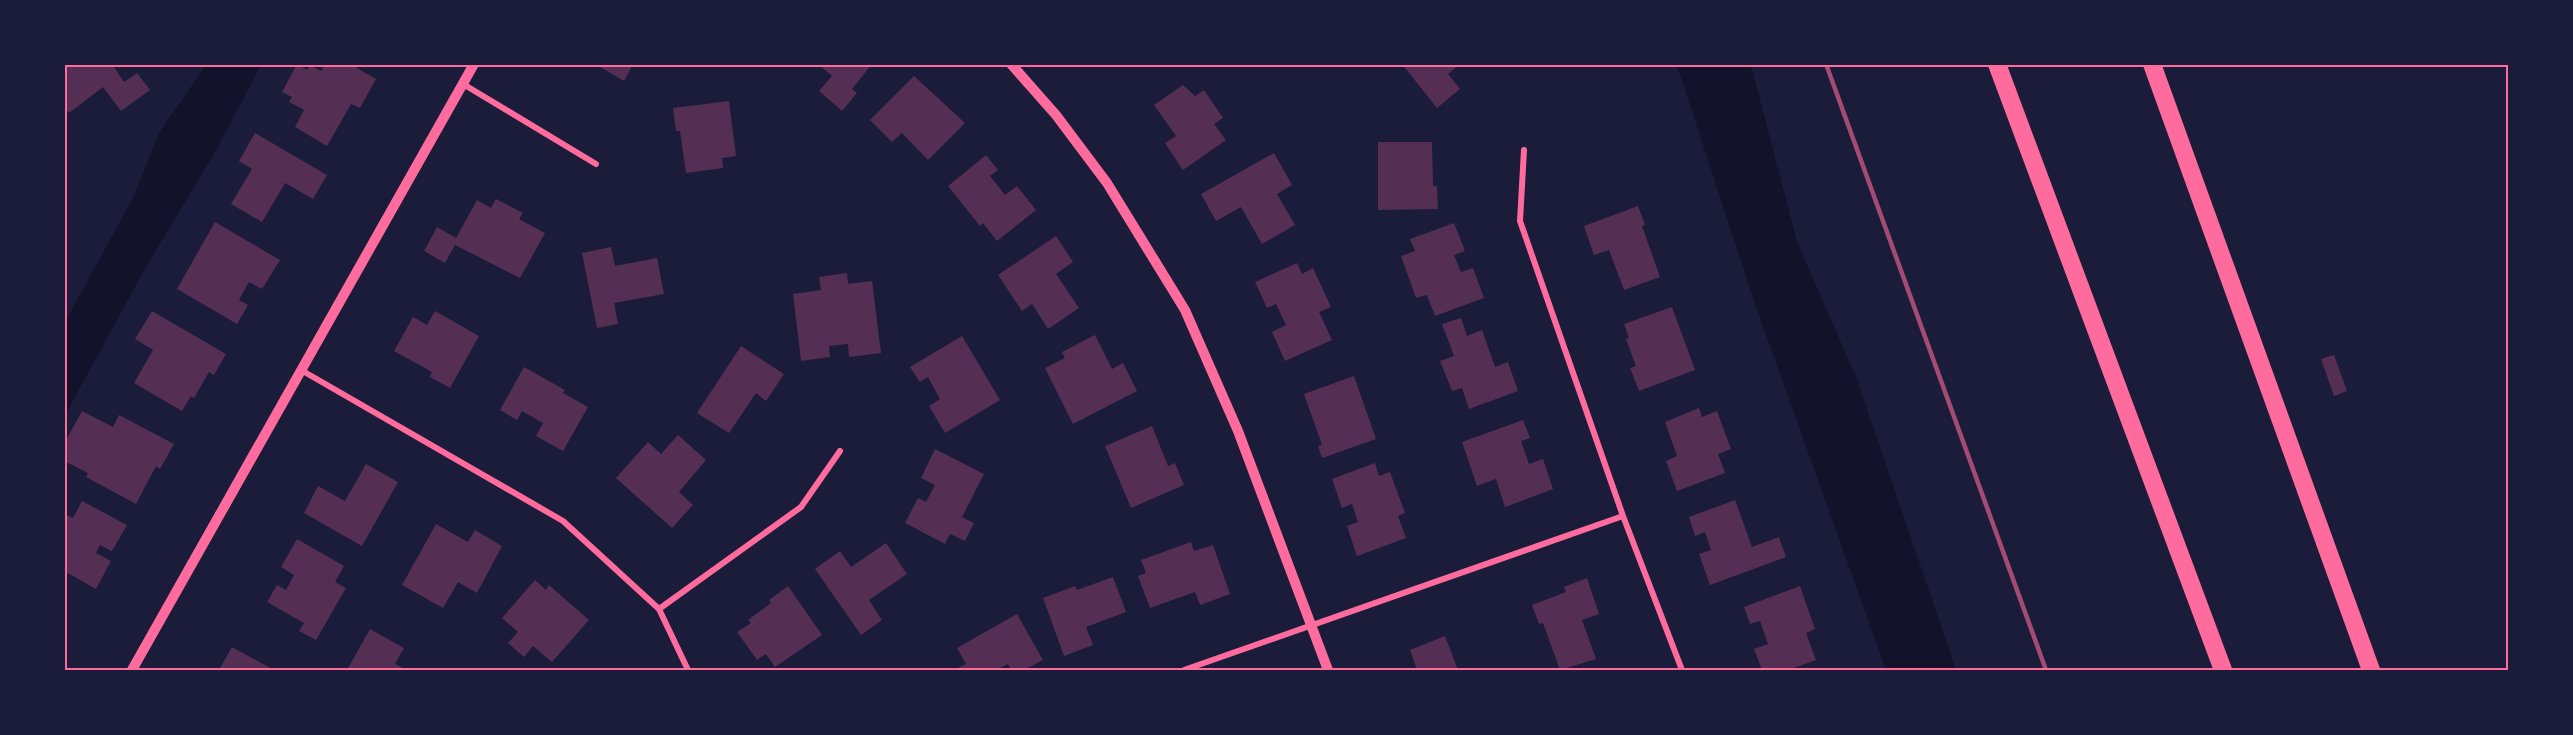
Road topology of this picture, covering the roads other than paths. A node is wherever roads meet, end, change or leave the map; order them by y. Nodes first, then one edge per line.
1 (474, 64) edge
2 (1011, 64) edge
3 (1997, 64) edge
4 (2152, 64) edge
5 (463, 84) junction
6 (1524, 150) dead end
7 (596, 164) dead end
8 (301, 370) junction
9 (840, 451) dead end
10 (1623, 516) junction
11 (659, 609) junction
12 (1312, 624) junction
13 (132, 670) edge
14 (688, 670) edge
15 (1184, 670) edge
16 (1328, 670) edge
17 (1682, 670) edge
18 (2223, 670) edge
19 (2371, 670) edge

1 - 5 street
2 - 12 street
3 - 18 highway
4 - 19 highway
5 - 7 street
5 - 8 street
6 - 10 street
8 - 11 street
8 - 13 street
9 - 11 street
10 - 12 street
10 - 17 street
11 - 14 street
12 - 15 street
12 - 16 street

